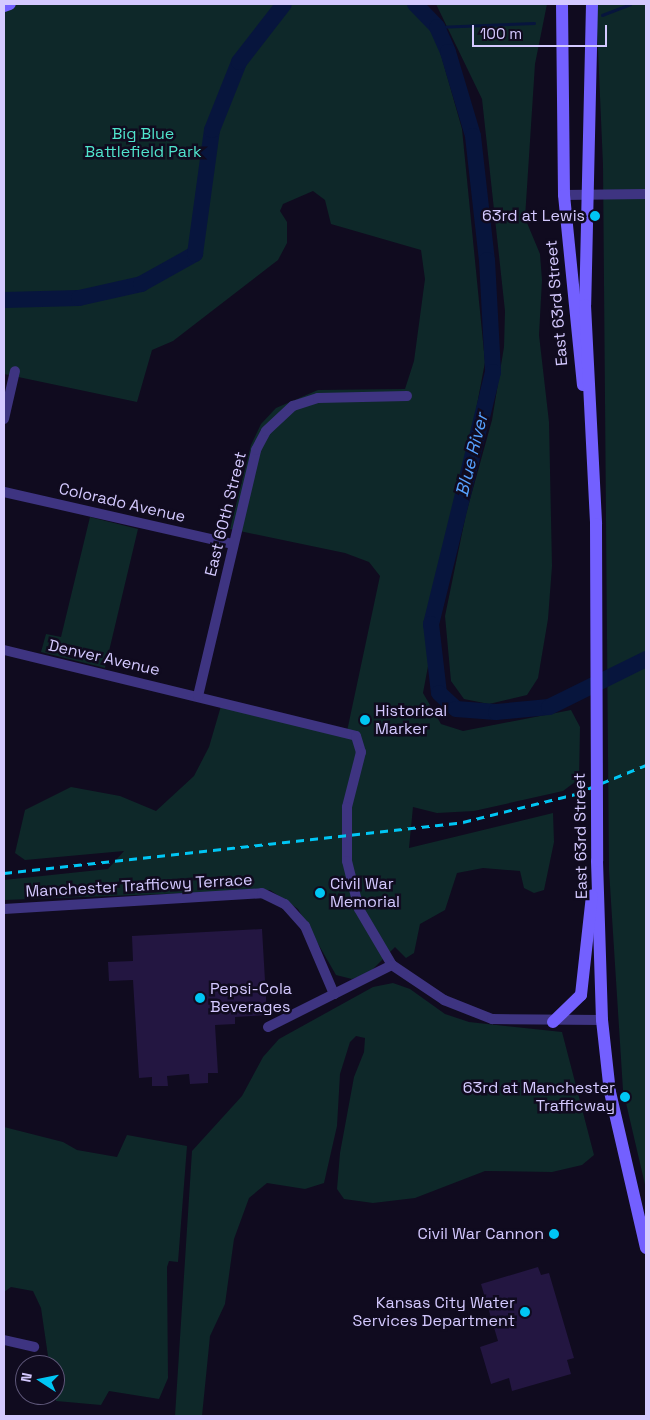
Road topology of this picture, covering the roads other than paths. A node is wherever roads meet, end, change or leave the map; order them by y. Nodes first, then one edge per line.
1 (10, 4) edge
2 (562, 4) edge
3 (592, 4) edge
4 (4, 6) edge
5 (646, 194) edge
6 (564, 195) junction
7 (589, 196) junction
8 (15, 371) dead end
9 (407, 396) dead end
10 (4, 414) edge
11 (591, 419) junction
12 (4, 492) edge
13 (234, 544) junction
14 (4, 650) edge
15 (198, 696) junction
16 (597, 861) junction
17 (4, 909) edge
18 (392, 965) junction
19 (334, 994) junction
20 (602, 1020) junction
21 (553, 1022) junction
22 (268, 1027) dead end
23 (646, 1248) edge
24 (4, 1340) edge
25 (34, 1348) dead end

1 - 4 main road
2 - 6 main road, East 63rd Street
3 - 7 main road, East 63rd Street
5 - 7 street
6 - 7 street
6 - 11 main road, East 63rd Street
7 - 11 main road, East 63rd Street
8 - 10 street
9 - 13 street, East 60th Street
11 - 16 main road, East 63rd Street, bridge
12 - 13 street, Colorado Avenue
13 - 15 street, East 60th Street
14 - 15 street, Denver Avenue
15 - 18 street, Denver Avenue
16 - 20 main road, East 63rd Street
16 - 21 main road
17 - 19 street, Manchester Trafficwy Terrace
18 - 19 street
18 - 21 street
19 - 22 street
20 - 21 street
20 - 23 main road, East 63rd Street
24 - 25 street

